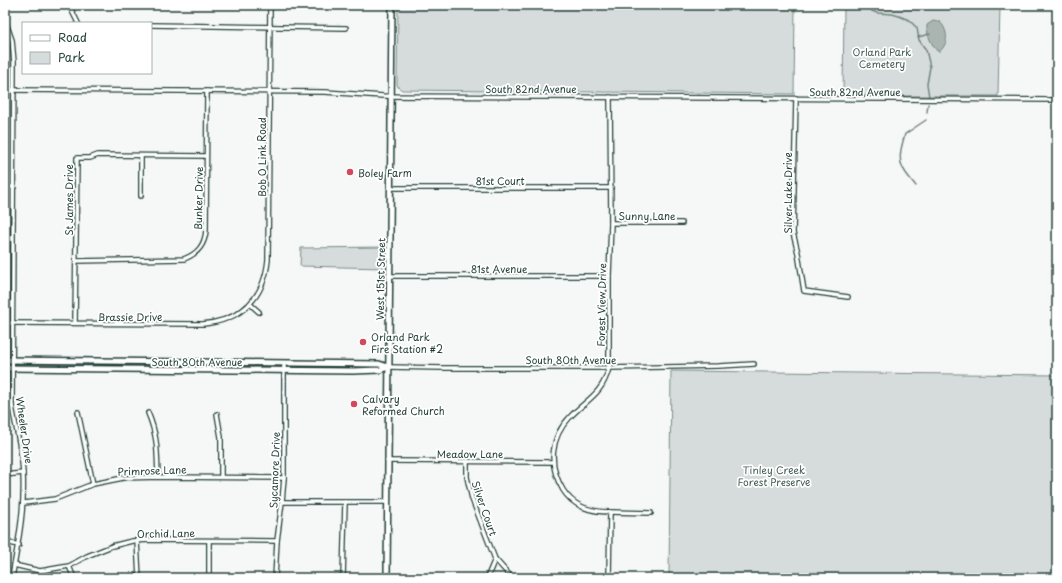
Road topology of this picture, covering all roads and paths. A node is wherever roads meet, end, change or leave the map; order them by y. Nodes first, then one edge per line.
1 (69, 5) edge
2 (270, 5) edge
3 (392, 5) edge
4 (5, 20) edge
5 (78, 22) edge
6 (152, 26) edge
7 (270, 27) junction
8 (346, 28) dead end
9 (5, 90) edge
10 (14, 90) junction
11 (207, 91) junction
12 (269, 92) junction
13 (391, 95) junction
14 (610, 97) junction
15 (796, 98) junction
16 (1057, 100) edge
17 (141, 156) junction
18 (206, 156) junction
19 (5, 187) edge
20 (14, 187) junction
21 (390, 188) junction
22 (611, 188) junction
23 (141, 196) dead end
24 (611, 223) junction
25 (682, 223) dead end
26 (76, 261) junction
27 (389, 276) junction
28 (609, 276) junction
29 (848, 297) dead end
30 (250, 304) junction
31 (259, 312) dead end
32 (5, 323) edge
33 (13, 323) junction
34 (75, 323) junction
35 (5, 360) edge
36 (12, 360) junction
37 (284, 363) junction
38 (754, 364) dead end
39 (388, 367) junction
40 (5, 368) edge
41 (12, 368) junction
42 (609, 368) junction
43 (284, 371) junction
44 (12, 406) junction
45 (5, 407) edge
46 (78, 412) dead end
47 (148, 413) dead end
48 (217, 414) dead end
49 (387, 461) junction
50 (467, 461) junction
51 (552, 462) junction
52 (23, 473) junction
53 (5, 475) edge
54 (158, 477) junction
55 (222, 477) junction
56 (284, 478) junction
57 (93, 484) junction
58 (282, 502) junction
59 (346, 502) junction
60 (387, 502) junction
61 (24, 503) junction
62 (610, 512) junction
63 (651, 513) dead end
64 (137, 541) junction
65 (209, 541) junction
66 (277, 541) junction
67 (5, 542) edge
68 (19, 545) junction
69 (495, 559) junction
70 (14, 565) junction
71 (69, 566) junction
72 (12, 578) edge
73 (74, 578) edge
74 (139, 578) edge
75 (209, 578) edge
76 (275, 578) edge
77 (343, 578) edge
78 (387, 578) edge
79 (487, 578) edge
80 (512, 578) edge
81 (609, 578) edge

1 - 5 street
2 - 7 street, Bob O Link Road
3 - 13 street, West 151st Street
4 - 10 street, Wheeler Drive
6 - 7 street
7 - 8 street
7 - 12 street, Bob O Link Road
9 - 10 street, South 82nd Avenue
10 - 11 street, South 82nd Avenue
10 - 20 street, Wheeler Drive
11 - 12 street, South 82nd Avenue
11 - 18 street, Bunker Drive
12 - 13 street, South 82nd Avenue
12 - 30 street, Bob O Link Road
13 - 14 street, South 82nd Avenue
13 - 21 street, West 151st Street
14 - 15 street, South 82nd Avenue
14 - 22 street, Forest View Drive
15 - 16 street, South 82nd Avenue
15 - 29 street, Silver Lake Drive
17 - 18 street, St James Drive
17 - 23 street
17 - 26 street, St James Drive
18 - 26 street, Bunker Drive
19 - 20 street
20 - 33 street, Wheeler Drive
21 - 22 street, 81st Court
21 - 27 street, West 151st Street
22 - 24 street, Forest View Drive
24 - 25 street, Sunny Lane
24 - 28 street, Forest View Drive
26 - 34 street, St James Drive
27 - 28 street, 81st Avenue
27 - 39 street, West 151st Street
28 - 42 street, Forest View Drive
30 - 31 street
30 - 34 street, Brassie Drive
32 - 33 street, Brassie Drive
33 - 34 street, Brassie Drive
33 - 36 street, Wheeler Drive
35 - 36 street, South 80th Avenue
36 - 37 street, South 80th Avenue
36 - 41 street, Wheeler Drive
37 - 39 street, South 80th Avenue
37 - 43 street, Sycamore Drive
38 - 42 street, South 80th Avenue
39 - 42 street, South 80th Avenue
39 - 43 street, South 80th Avenue
39 - 49 street, West 151st Street
40 - 41 street, South 80th Avenue
41 - 43 street, South 80th Avenue
41 - 44 street, Wheeler Drive
42 - 51 street, Forest View Drive
43 - 56 street, Sycamore Drive
44 - 45 street
44 - 52 street, Wheeler Drive
46 - 57 street
47 - 54 street
48 - 55 street
49 - 50 street, Meadow Lane
49 - 60 street, West 151st Street
50 - 51 street, Meadow Lane
50 - 69 street, Silver Court
51 - 62 street, Forest View Drive
52 - 53 street
52 - 61 street, Wheeler Drive
54 - 55 street, Primrose Lane
54 - 57 street, Primrose Lane
55 - 56 street, Primrose Lane
56 - 58 street, Sycamore Drive
57 - 61 street, Primrose Lane
58 - 59 street
58 - 66 street, Sycamore Drive
59 - 60 street
59 - 77 street
60 - 78 street, West 151st Street
61 - 68 street, Wheeler Drive
62 - 63 street, Forest View Drive
62 - 81 street
64 - 65 street, Orchid Lane
64 - 71 street, Orchid Lane
64 - 74 street
65 - 66 street, Orchid Lane
65 - 75 street
66 - 76 street, Sycamore Drive
67 - 68 street
68 - 70 street, Wheeler Drive
69 - 79 street
69 - 80 street, Silver Court
70 - 71 street, Orchid Lane
70 - 72 street, Wheeler Drive
71 - 73 street

